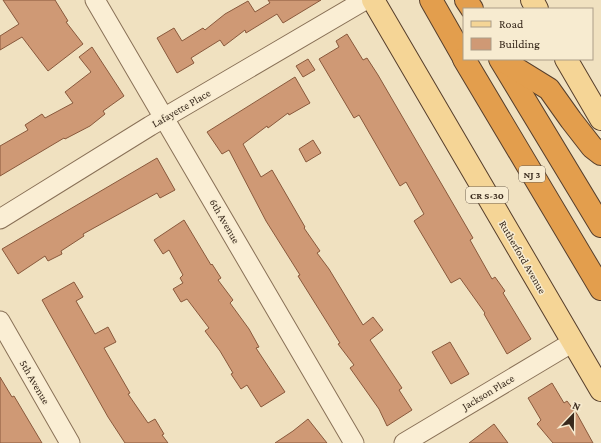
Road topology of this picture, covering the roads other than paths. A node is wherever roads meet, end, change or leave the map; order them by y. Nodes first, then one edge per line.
1 (95, 0) edge
2 (365, 0) edge
3 (373, 0) edge
4 (431, 0) edge
5 (463, 57) edge
6 (465, 60) edge
7 (501, 60) edge
8 (502, 60) edge
9 (567, 60) edge
10 (164, 117) junction
11 (601, 119) edge
12 (601, 154) edge
13 (0, 219) edge
14 (601, 226) edge
15 (601, 289) edge
16 (0, 321) edge
17 (573, 342) junction
18 (601, 390) edge
19 (70, 443) edge
20 (354, 443) edge
21 (404, 443) edge

1 - 10 street, 6th Avenue
2 - 10 street, Lafayette Place
3 - 17 main road, Rutherford Avenue / CR S-30
4 - 5 highway, NJ 3
6 - 15 highway, NJ 3
7 - 14 highway
8 - 12 highway
9 - 11 main road
10 - 13 street, Lafayette Place
10 - 20 street, 6th Avenue
16 - 19 street, 5th Avenue
17 - 18 main road, Rutherford Avenue / CR S-30
17 - 21 street, Jackson Place

